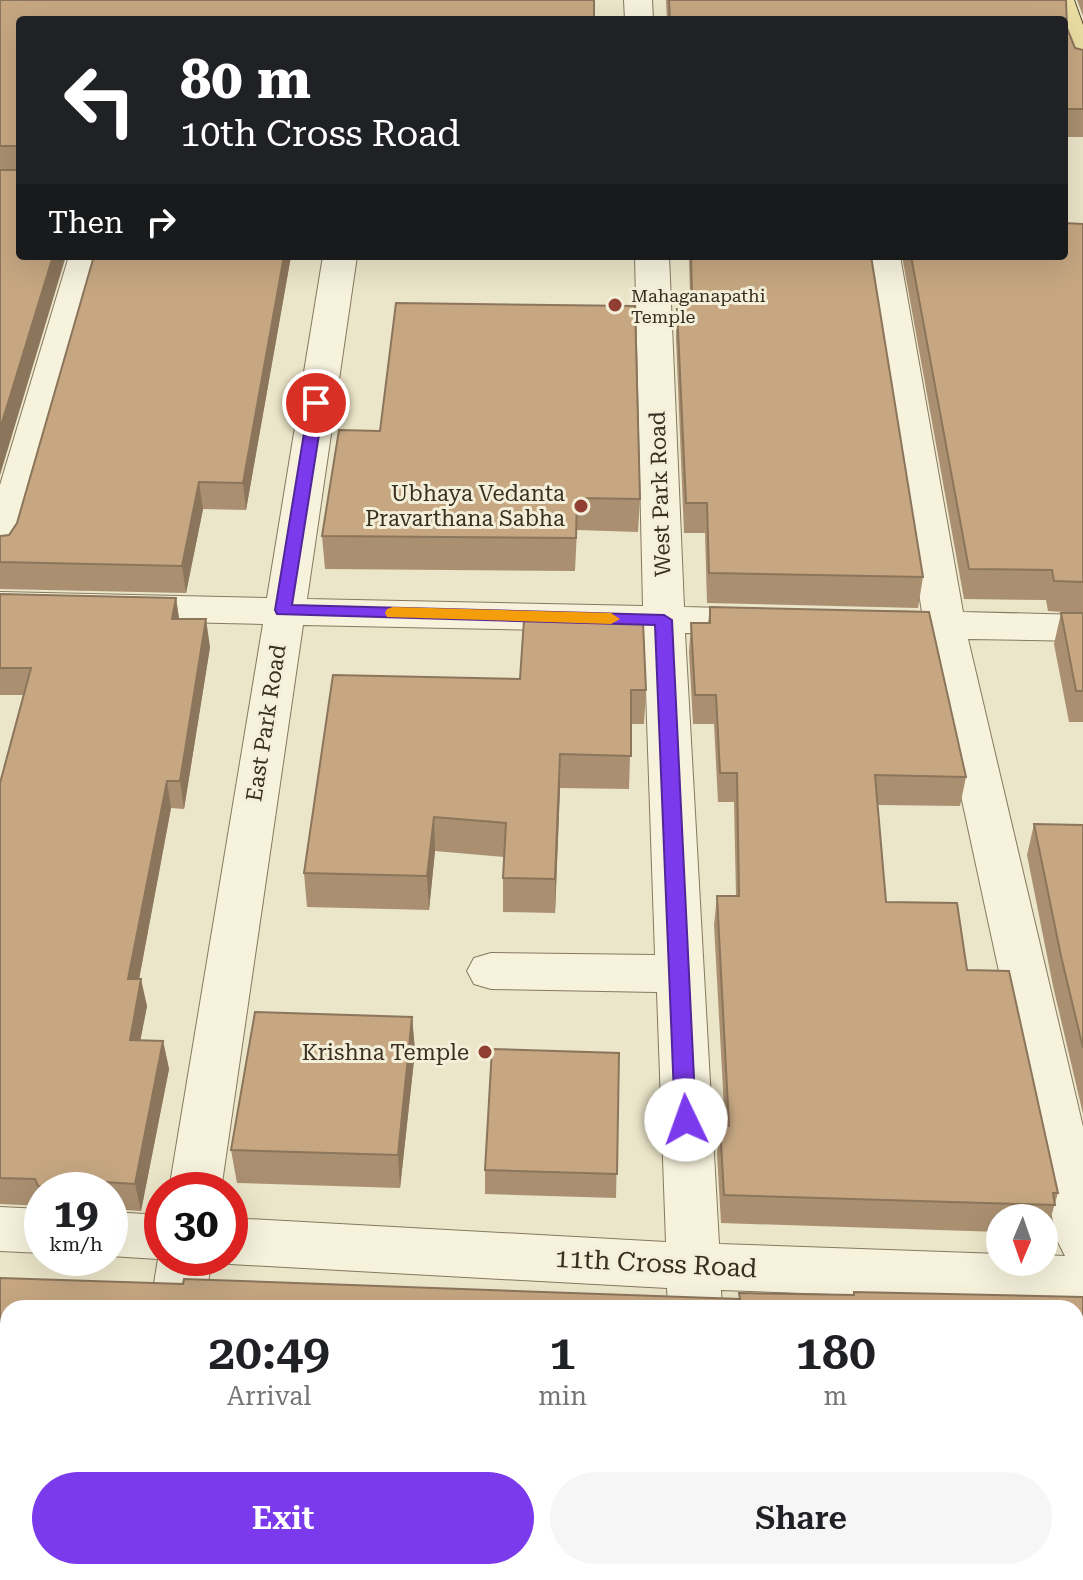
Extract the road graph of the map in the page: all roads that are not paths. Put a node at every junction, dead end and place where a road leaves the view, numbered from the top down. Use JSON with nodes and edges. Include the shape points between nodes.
{"nodes":[{"id":1,"x":1068,"y":24,"type":"edge"},
{"id":2,"x":1083,"y":68,"type":"edge"},
{"id":3,"x":85,"y":260,"type":"edge"},
{"id":4,"x":339,"y":260,"type":"edge"},
{"id":5,"x":652,"y":260,"type":"edge"},
{"id":6,"x":884,"y":260,"type":"edge"},
{"id":7,"x":0,"y":550,"type":"edge"},
{"id":8,"x":0,"y":605,"type":"edge"},
{"id":9,"x":283,"y":610,"type":"junction"},
{"id":10,"x":664,"y":620,"type":"junction"},
{"id":11,"x":945,"y":626,"type":"junction"},
{"id":12,"x":1083,"y":628,"type":"edge"},
{"id":13,"x":491,"y":971,"type":"dead end"},
{"id":14,"x":679,"y":974,"type":"junction"},
{"id":15,"x":198,"y":1172,"type":"edge"},
{"id":16,"x":0,"y":1229,"type":"edge"},
{"id":17,"x":24,"y":1230,"type":"edge"},
{"id":18,"x":1083,"y":1240,"type":"edge"},
{"id":19,"x":248,"y":1243,"type":"edge"},
{"id":20,"x":182,"y":1276,"type":"edge"},
{"id":21,"x":1083,"y":1280,"type":"edge"},
{"id":22,"x":694,"y":1287,"type":"edge"},
{"id":23,"x":999,"y":1292,"type":"edge"},
{"id":24,"x":178,"y":1300,"type":"edge"}],
"edges":[{"from":1,"to":2,"type":"main road"},
{"from":3,"to":7,"type":"street"},
{"from":4,"to":9,"type":"street","name":"East Park Road"},
{"from":5,"to":10,"type":"street","name":"West Park Road"},
{"from":6,"to":11,"type":"street"},
{"from":8,"to":9,"type":"street"},
{"from":9,"to":10,"type":"street"},
{"from":9,"to":15,"type":"street","name":"East Park Road"},
{"from":10,"to":11,"type":"street"},
{"from":10,"to":14,"type":"street","name":"West Park Road"},
{"from":11,"to":12,"type":"street"},
{"from":11,"to":18,"type":"street"},
{"from":13,"to":14,"type":"street"},
{"from":14,"to":22,"type":"street","name":"West Park Road"},
{"from":16,"to":17,"type":"street"},
{"from":19,"to":22,"type":"street","name":"11th Cross Road"},
{"from":20,"to":24,"type":"street"},
{"from":21,"to":23,"type":"street","name":"11th Cross Road"},
{"from":22,"to":23,"type":"street","name":"11th Cross Road"}]}
